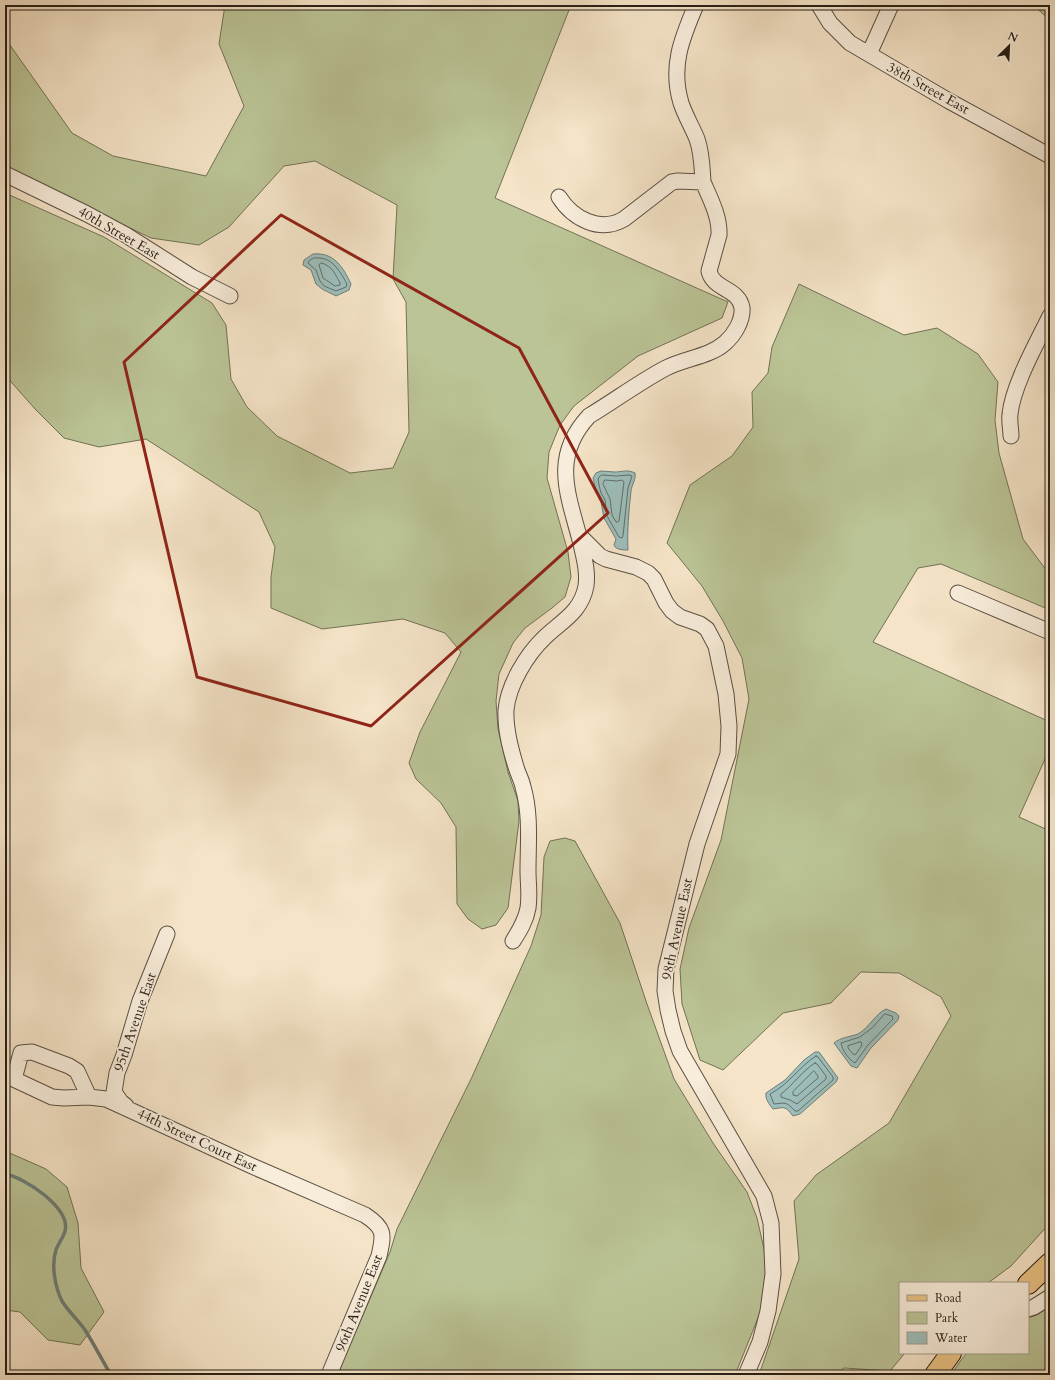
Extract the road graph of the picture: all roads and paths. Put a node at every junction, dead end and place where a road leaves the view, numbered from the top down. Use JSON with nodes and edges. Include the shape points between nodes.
{"nodes":[{"id":1,"x":696,"y":5,"type":"edge"},
{"id":2,"x":819,"y":5,"type":"edge"},
{"id":3,"x":891,"y":5,"type":"edge"},
{"id":4,"x":869,"y":54,"type":"junction"},
{"id":5,"x":1050,"y":156,"type":"edge"},
{"id":6,"x":5,"y":174,"type":"edge"},
{"id":7,"x":703,"y":182,"type":"junction"},
{"id":8,"x":559,"y":197,"type":"dead end"},
{"id":9,"x":230,"y":296,"type":"dead end"},
{"id":10,"x":1050,"y":316,"type":"edge"},
{"id":11,"x":1011,"y":436,"type":"dead end"},
{"id":12,"x":578,"y":535,"type":"junction"},
{"id":13,"x":958,"y":593,"type":"dead end"},
{"id":14,"x":1050,"y":632,"type":"edge"},
{"id":15,"x":168,"y":934,"type":"dead end"},
{"id":16,"x":514,"y":941,"type":"dead end"},
{"id":17,"x":10,"y":1077,"type":"edge"},
{"id":18,"x":90,"y":1097,"type":"junction"},
{"id":19,"x":127,"y":1107,"type":"junction"},
{"id":20,"x":381,"y":1229,"type":"joint"},
{"id":21,"x":1050,"y":1263,"type":"edge"},
{"id":22,"x":1029,"y":1283,"type":"edge"},
{"id":23,"x":1050,"y":1297,"type":"edge"},
{"id":24,"x":1029,"y":1309,"type":"edge"},
{"id":25,"x":951,"y":1354,"type":"edge"},
{"id":26,"x":329,"y":1375,"type":"edge"},
{"id":27,"x":746,"y":1375,"type":"edge"},
{"id":28,"x":935,"y":1375,"type":"edge"}],
"edges":[{"from":1,"to":7,"type":"street","via":[[678,49],[677,78],[681,103],[701,152]]},
{"from":2,"to":4,"type":"street","name":"38th Street East","via":[[839,34]]},
{"from":3,"to":4,"type":"street"},
{"from":4,"to":5,"type":"street","name":"38th Street East"},
{"from":6,"to":9,"type":"street","name":"40th Street East","via":[[126,235],[192,277]]},
{"from":7,"to":8,"type":"street","via":[[672,182],[624,220],[607,225],[582,219],[569,210]]},
{"from":7,"to":12,"type":"street","via":[[720,229],[709,271],[715,283],[738,298],[742,308],[738,325],[730,339],[718,348],[667,367],[589,416],[582,424],[571,441],[565,471]]},
{"from":10,"to":11,"type":"street","via":[[1021,378],[1012,404]]},
{"from":12,"to":16,"type":"street","via":[[586,567],[583,596],[573,613],[544,638],[526,660],[514,684],[506,710],[509,740],[523,786],[528,829],[528,906]]},
{"from":12,"to":27,"type":"street","name":"98th Avenue East","via":[[600,556],[636,566],[648,573],[672,611],[707,629],[716,646],[726,694],[728,754],[696,844],[666,969],[665,991],[680,1051],[764,1196],[771,1223],[773,1274],[768,1311],[760,1342]]},
{"from":13,"to":14,"type":"street"},
{"from":15,"to":19,"type":"street","name":"95th Avenue East","via":[[140,1001],[117,1073],[114,1092]]},
{"from":17,"to":18,"type":"street","name":"44th Street Court East","via":[[52,1097]]},
{"from":17,"to":18,"type":"street","via":[[21,1053],[32,1052],[77,1071]]},
{"from":18,"to":19,"type":"street","name":"44th Street Court East","via":[[106,1098]]},
{"from":19,"to":20,"type":"street","name":"44th Street Court East","via":[[252,1166],[365,1215]]},
{"from":20,"to":26,"type":"street","name":"96th Avenue East","via":[[383,1239],[379,1256]]},
{"from":21,"to":22,"type":"main road"},
{"from":23,"to":24,"type":"street"},
{"from":25,"to":28,"type":"main road"}]}
